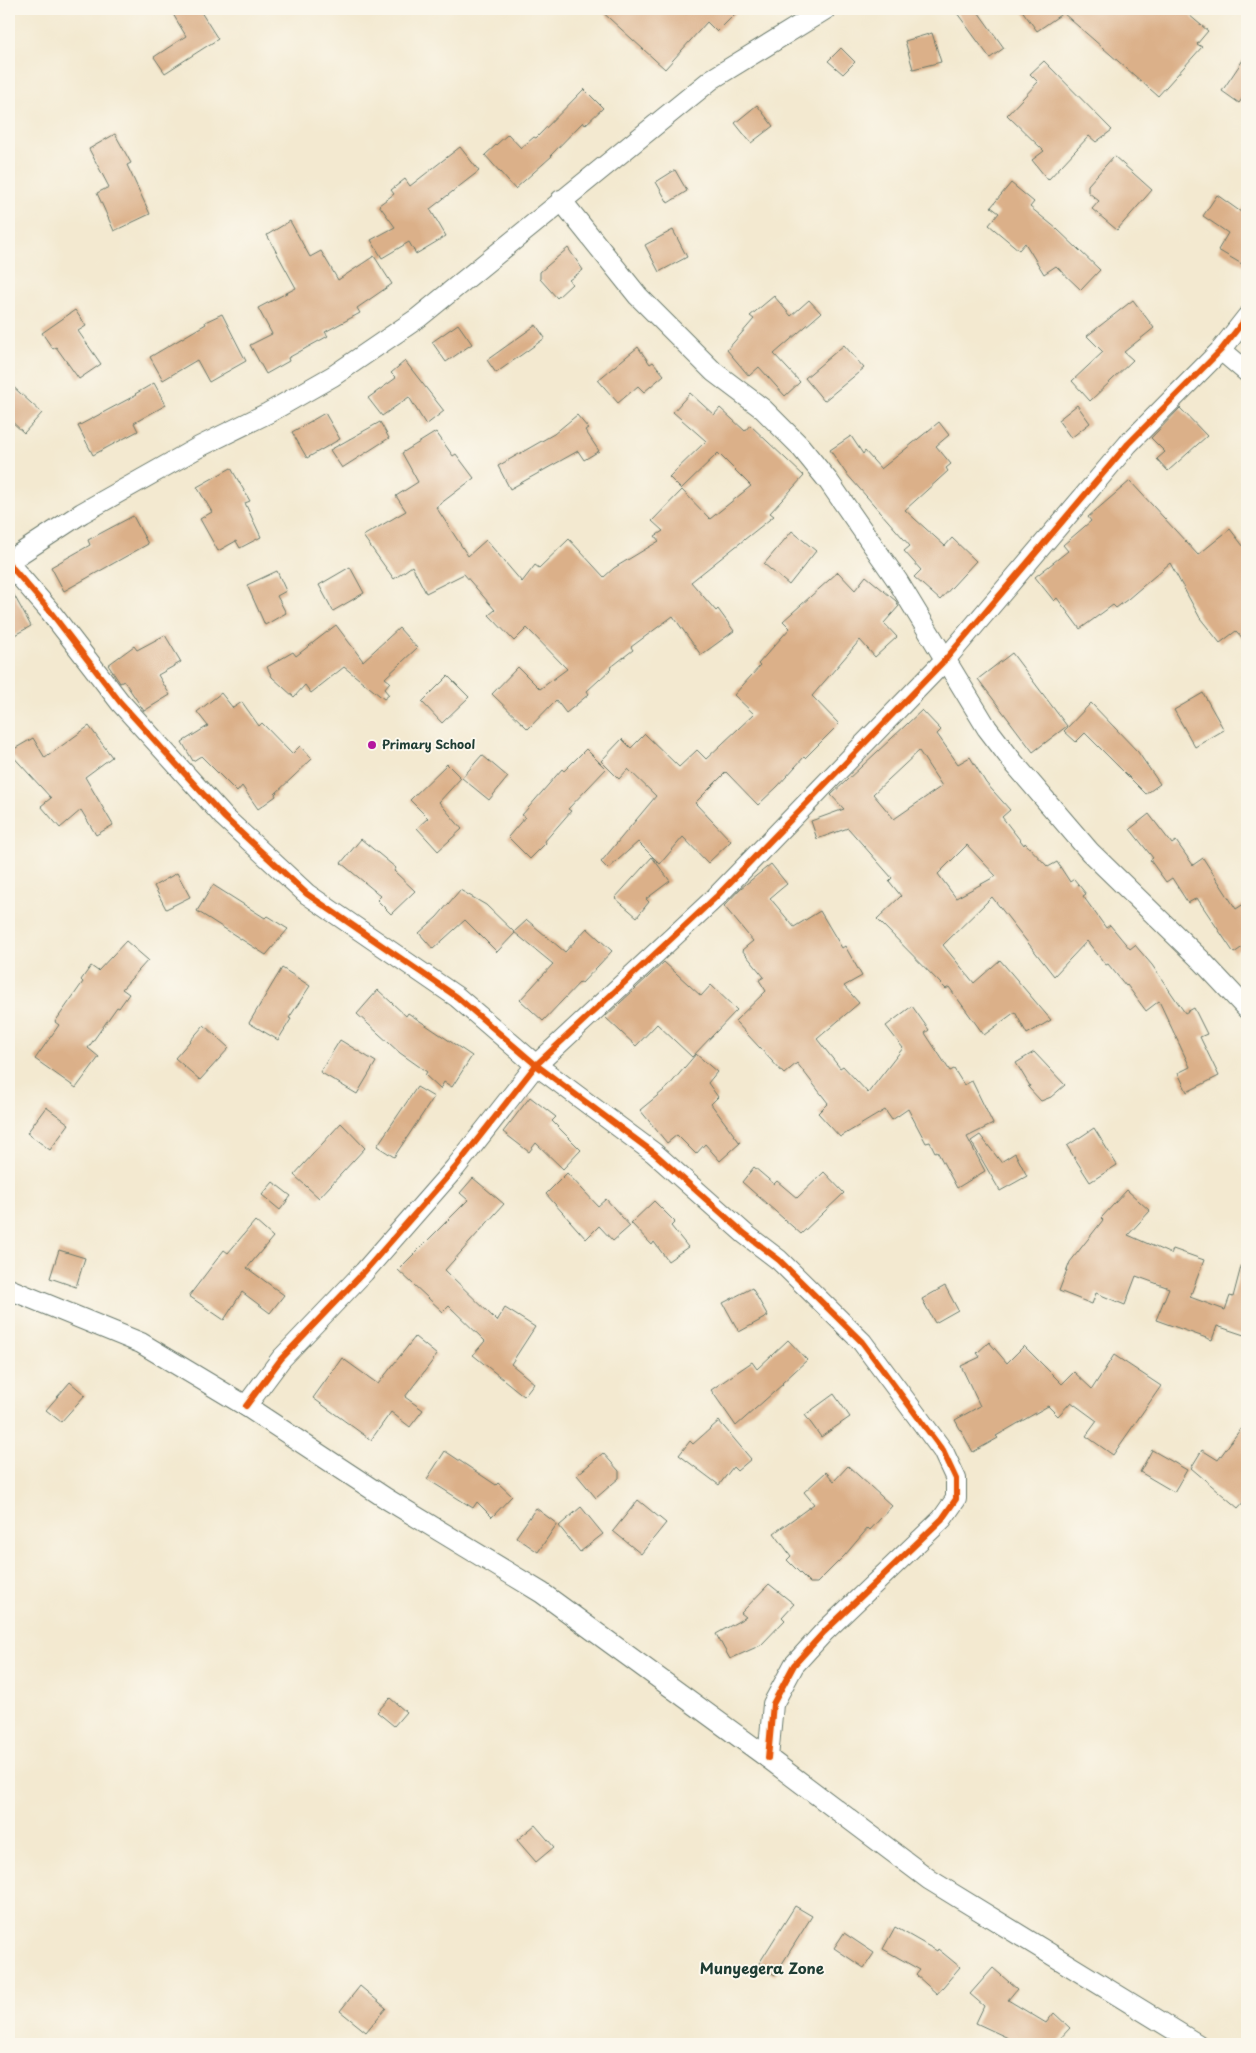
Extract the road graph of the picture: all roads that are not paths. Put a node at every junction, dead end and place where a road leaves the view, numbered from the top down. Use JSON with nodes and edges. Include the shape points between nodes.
{"nodes":[{"id":1,"x":826,"y":9,"type":"edge"},
{"id":2,"x":561,"y":200,"type":"junction"},
{"id":3,"x":1247,"y":318,"type":"edge"},
{"id":4,"x":1221,"y":350,"type":"junction"},
{"id":5,"x":1247,"y":372,"type":"edge"},
{"id":6,"x":9,"y":563,"type":"edge"},
{"id":7,"x":945,"y":660,"type":"junction"},
{"id":8,"x":1247,"y":1010,"type":"edge"},
{"id":9,"x":536,"y":1065,"type":"junction"},
{"id":10,"x":9,"y":1289,"type":"edge"},
{"id":11,"x":246,"y":1406,"type":"junction"},
{"id":12,"x":768,"y":1758,"type":"junction"},
{"id":13,"x":1197,"y":2044,"type":"edge"}],
"edges":[{"from":1,"to":2,"type":"street","via":[[712,79]]},
{"from":2,"to":6,"type":"street","via":[[418,318],[333,376],[82,513]]},
{"from":2,"to":7,"type":"street","via":[[638,296],[714,372],[763,409],[800,445],[897,580]]},
{"from":3,"to":4,"type":"street"},
{"from":4,"to":5,"type":"street"},
{"from":4,"to":7,"type":"street","via":[[1128,444]]},
{"from":6,"to":9,"type":"street","via":[[120,702],[224,817],[307,894],[457,997]]},
{"from":7,"to":8,"type":"street","via":[[987,728],[1090,852],[1202,961]]},
{"from":7,"to":9,"type":"street","via":[[716,897]]},
{"from":9,"to":11,"type":"street","via":[[455,1168],[364,1272],[281,1359]]},
{"from":9,"to":12,"type":"street","via":[[654,1152],[779,1260],[862,1342],[943,1451],[956,1478],[956,1499],[942,1519],[794,1665],[773,1704]]},
{"from":10,"to":11,"type":"street","via":[[141,1343]]},
{"from":11,"to":12,"type":"street","via":[[387,1499],[542,1593]]},
{"from":12,"to":13,"type":"street","via":[[930,1880]]}]}
